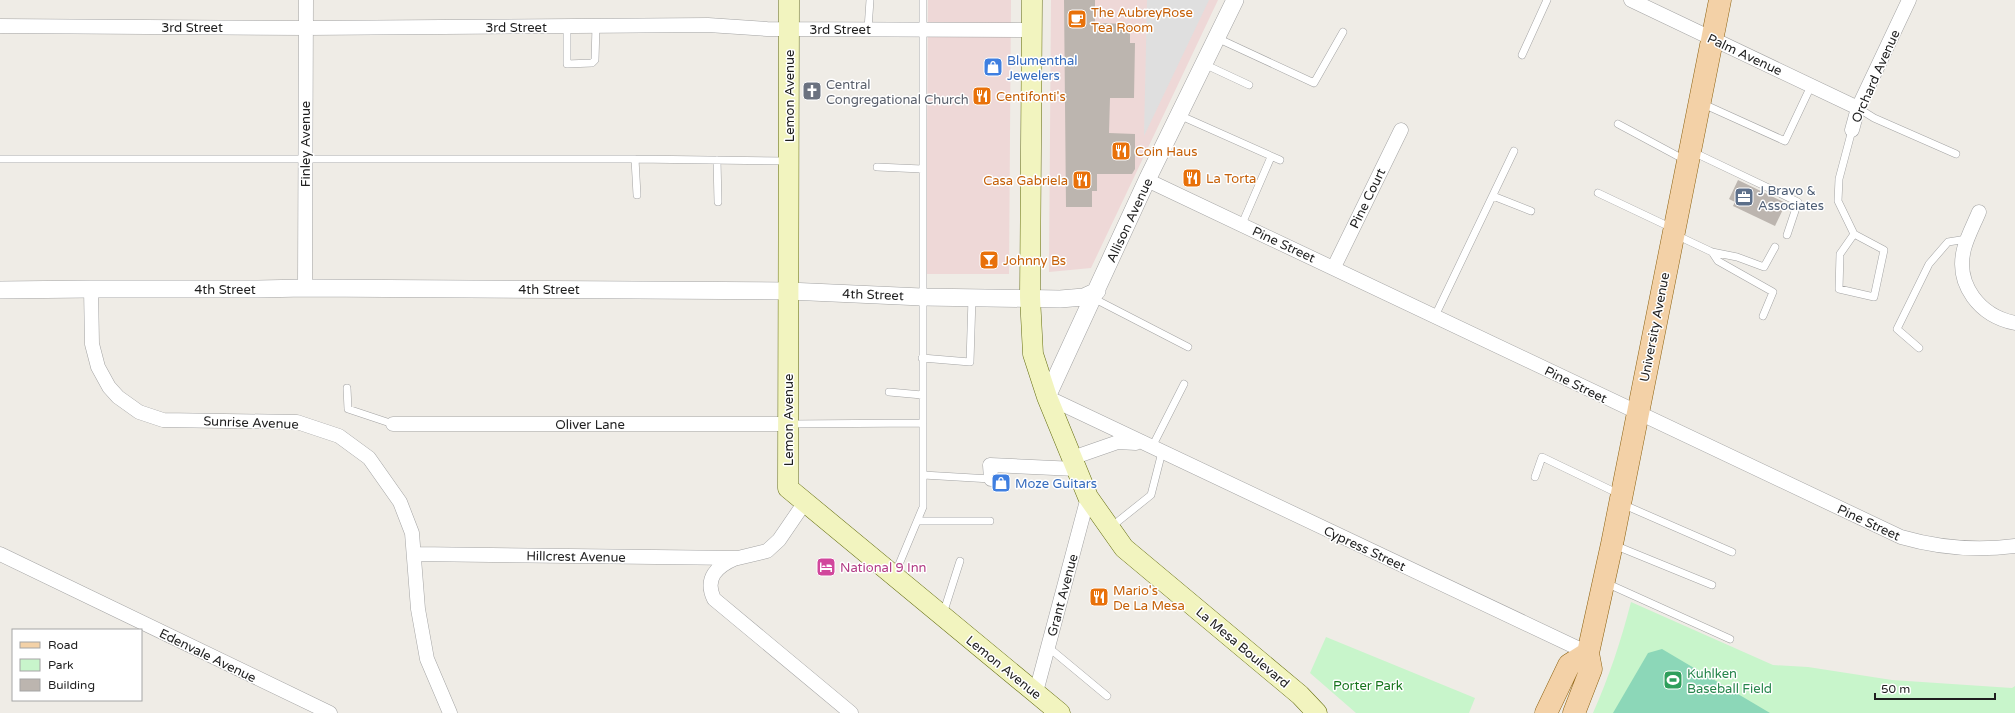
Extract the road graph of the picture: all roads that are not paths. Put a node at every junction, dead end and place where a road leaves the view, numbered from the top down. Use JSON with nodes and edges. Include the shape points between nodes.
{"nodes":[{"id":1,"x":306,"y":0,"type":"edge"},
{"id":2,"x":788,"y":0,"type":"edge"},
{"id":3,"x":870,"y":0,"type":"edge"},
{"id":4,"x":923,"y":0,"type":"edge"},
{"id":5,"x":1032,"y":0,"type":"edge"},
{"id":6,"x":1235,"y":0,"type":"edge"},
{"id":7,"x":1547,"y":0,"type":"edge"},
{"id":8,"x":1631,"y":0,"type":"edge"},
{"id":9,"x":1720,"y":0,"type":"edge"},
{"id":10,"x":1909,"y":0,"type":"edge"},
{"id":11,"x":0,"y":26,"type":"edge"},
{"id":12,"x":567,"y":26,"type":"junction"},
{"id":13,"x":596,"y":26,"type":"junction"},
{"id":14,"x":306,"y":28,"type":"junction"},
{"id":15,"x":788,"y":29,"type":"junction"},
{"id":16,"x":868,"y":29,"type":"junction"},
{"id":17,"x":923,"y":29,"type":"junction"},
{"id":18,"x":1032,"y":30,"type":"junction"},
{"id":19,"x":1343,"y":32,"type":"dead end"},
{"id":20,"x":1217,"y":38,"type":"junction"},
{"id":21,"x":1712,"y":38,"type":"junction"},
{"id":22,"x":1522,"y":55,"type":"dead end"},
{"id":23,"x":1204,"y":64,"type":"junction"},
{"id":24,"x":1249,"y":85,"type":"dead end"},
{"id":25,"x":1812,"y":86,"type":"junction"},
{"id":26,"x":1699,"y":102,"type":"junction"},
{"id":27,"x":1858,"y":108,"type":"junction"},
{"id":28,"x":1179,"y":115,"type":"junction"},
{"id":29,"x":1618,"y":124,"type":"dead end"},
{"id":30,"x":1401,"y":130,"type":"dead end"},
{"id":31,"x":1852,"y":130,"type":"joint"},
{"id":32,"x":1514,"y":151,"type":"dead end"},
{"id":33,"x":1956,"y":154,"type":"dead end"},
{"id":34,"x":1688,"y":155,"type":"junction"},
{"id":35,"x":1272,"y":157,"type":"junction"},
{"id":36,"x":635,"y":158,"type":"junction"},
{"id":37,"x":0,"y":159,"type":"edge"},
{"id":38,"x":305,"y":159,"type":"junction"},
{"id":39,"x":717,"y":160,"type":"junction"},
{"id":40,"x":1280,"y":160,"type":"dead end"},
{"id":41,"x":789,"y":161,"type":"junction"},
{"id":42,"x":877,"y":167,"type":"dead end"},
{"id":43,"x":922,"y":169,"type":"junction"},
{"id":44,"x":1147,"y":180,"type":"junction"},
{"id":45,"x":1598,"y":193,"type":"dead end"},
{"id":46,"x":637,"y":195,"type":"dead end"},
{"id":47,"x":1493,"y":196,"type":"junction"},
{"id":48,"x":718,"y":202,"type":"dead end"},
{"id":49,"x":1531,"y":211,"type":"dead end"},
{"id":50,"x":1979,"y":212,"type":"dead end"},
{"id":51,"x":1242,"y":224,"type":"junction"},
{"id":52,"x":1673,"y":231,"type":"junction"},
{"id":53,"x":1854,"y":234,"type":"junction"},
{"id":54,"x":1787,"y":235,"type":"dead end"},
{"id":55,"x":1967,"y":239,"type":"junction"},
{"id":56,"x":1775,"y":247,"type":"dead end"},
{"id":57,"x":1712,"y":252,"type":"junction"},
{"id":58,"x":1334,"y":267,"type":"junction"},
{"id":59,"x":91,"y":288,"type":"junction"},
{"id":60,"x":304,"y":288,"type":"junction"},
{"id":61,"x":0,"y":290,"type":"edge"},
{"id":62,"x":788,"y":291,"type":"junction"},
{"id":63,"x":1095,"y":295,"type":"junction"},
{"id":64,"x":922,"y":296,"type":"junction"},
{"id":65,"x":972,"y":297,"type":"junction"},
{"id":66,"x":1030,"y":297,"type":"junction"},
{"id":67,"x":1435,"y":316,"type":"junction"},
{"id":68,"x":1763,"y":316,"type":"dead end"},
{"id":69,"x":2015,"y":323,"type":"edge"},
{"id":70,"x":1188,"y":347,"type":"dead end"},
{"id":71,"x":1919,"y":348,"type":"dead end"},
{"id":72,"x":922,"y":358,"type":"junction"},
{"id":73,"x":1184,"y":384,"type":"dead end"},
{"id":74,"x":347,"y":388,"type":"dead end"},
{"id":75,"x":889,"y":392,"type":"dead end"},
{"id":76,"x":922,"y":395,"type":"junction"},
{"id":77,"x":1047,"y":397,"type":"junction"},
{"id":78,"x":1637,"y":413,"type":"junction"},
{"id":79,"x":393,"y":424,"type":"joint"},
{"id":80,"x":788,"y":424,"type":"junction"},
{"id":81,"x":923,"y":424,"type":"junction"},
{"id":82,"x":1152,"y":447,"type":"junction"},
{"id":83,"x":1074,"y":463,"type":"junction"},
{"id":84,"x":923,"y":474,"type":"junction"},
{"id":85,"x":1535,"y":477,"type":"dead end"},
{"id":86,"x":991,"y":480,"type":"joint"},
{"id":87,"x":1088,"y":497,"type":"junction"},
{"id":88,"x":1621,"y":499,"type":"junction"},
{"id":89,"x":805,"y":502,"type":"junction"},
{"id":90,"x":918,"y":521,"type":"junction"},
{"id":91,"x":990,"y":521,"type":"dead end"},
{"id":92,"x":1110,"y":528,"type":"junction"},
{"id":93,"x":1612,"y":544,"type":"junction"},
{"id":94,"x":2015,"y":546,"type":"edge"},
{"id":95,"x":1732,"y":552,"type":"dead end"},
{"id":96,"x":0,"y":554,"type":"edge"},
{"id":97,"x":415,"y":554,"type":"junction"},
{"id":98,"x":738,"y":558,"type":"junction"},
{"id":99,"x":960,"y":561,"type":"dead end"},
{"id":100,"x":894,"y":577,"type":"junction"},
{"id":101,"x":1604,"y":582,"type":"junction"},
{"id":102,"x":1712,"y":585,"type":"dead end"},
{"id":103,"x":942,"y":616,"type":"junction"},
{"id":104,"x":1730,"y":639,"type":"dead end"},
{"id":105,"x":1048,"y":647,"type":"junction"},
{"id":106,"x":1588,"y":653,"type":"junction"},
{"id":107,"x":1036,"y":692,"type":"junction"},
{"id":108,"x":1107,"y":696,"type":"dead end"},
{"id":109,"x":330,"y":713,"type":"edge"},
{"id":110,"x":450,"y":713,"type":"edge"},
{"id":111,"x":851,"y":713,"type":"edge"},
{"id":112,"x":1060,"y":713,"type":"edge"},
{"id":113,"x":1317,"y":713,"type":"edge"},
{"id":114,"x":1546,"y":713,"type":"edge"},
{"id":115,"x":1574,"y":713,"type":"edge"}],
"edges":[{"from":1,"to":14,"type":"street","name":"Finley Avenue"},
{"from":2,"to":15,"type":"main road","name":"Lemon Avenue"},
{"from":3,"to":16,"type":"lane"},
{"from":4,"to":17,"type":"lane"},
{"from":5,"to":18,"type":"main road","name":"La Mesa Boulevard"},
{"from":6,"to":20,"type":"street","name":"Allison Avenue"},
{"from":7,"to":22,"type":"lane"},
{"from":8,"to":21,"type":"street","name":"Palm Avenue"},
{"from":9,"to":21,"type":"main road","name":"University Avenue"},
{"from":10,"to":27,"type":"street","name":"Orchard Avenue"},
{"from":11,"to":14,"type":"street","name":"3rd Street"},
{"from":12,"to":13,"type":"street","name":"3rd Street"},
{"from":12,"to":13,"type":"lane","via":[[567,64],[592,63],[595,60]]},
{"from":12,"to":14,"type":"street","name":"3rd Street"},
{"from":13,"to":15,"type":"street","name":"3rd Street","via":[[708,25]]},
{"from":14,"to":38,"type":"street","name":"Finley Avenue"},
{"from":15,"to":16,"type":"street","name":"3rd Street"},
{"from":15,"to":41,"type":"main road","name":"Lemon Avenue"},
{"from":16,"to":17,"type":"street","name":"3rd Street"},
{"from":17,"to":18,"type":"street","name":"3rd Street"},
{"from":17,"to":43,"type":"lane"},
{"from":18,"to":66,"type":"main road","name":"La Mesa Boulevard"},
{"from":19,"to":20,"type":"lane","via":[[1314,83]]},
{"from":20,"to":23,"type":"street","name":"Allison Avenue"},
{"from":21,"to":25,"type":"street","name":"Palm Avenue"},
{"from":21,"to":26,"type":"main road","name":"University Avenue"},
{"from":23,"to":24,"type":"lane"},
{"from":23,"to":28,"type":"street","name":"Allison Avenue"},
{"from":25,"to":26,"type":"lane","via":[[1785,141]]},
{"from":25,"to":27,"type":"street","name":"Palm Avenue"},
{"from":26,"to":34,"type":"main road","name":"University Avenue"},
{"from":27,"to":31,"type":"street","name":"Orchard Avenue"},
{"from":27,"to":33,"type":"lane","via":[[1874,118]]},
{"from":28,"to":35,"type":"lane"},
{"from":28,"to":44,"type":"street","name":"Allison Avenue"},
{"from":29,"to":34,"type":"lane"},
{"from":30,"to":58,"type":"street","name":"Pine Court"},
{"from":31,"to":53,"type":"lane","name":"Orchard Avenue","via":[[1838,179],[1838,201]]},
{"from":32,"to":47,"type":"lane"},
{"from":34,"to":52,"type":"main road","name":"University Avenue"},
{"from":34,"to":54,"type":"lane","via":[[1798,202]]},
{"from":35,"to":40,"type":"lane"},
{"from":35,"to":51,"type":"lane"},
{"from":36,"to":38,"type":"lane"},
{"from":36,"to":39,"type":"lane"},
{"from":36,"to":46,"type":"lane"},
{"from":37,"to":38,"type":"lane"},
{"from":38,"to":60,"type":"street","name":"Finley Avenue"},
{"from":39,"to":41,"type":"lane"},
{"from":39,"to":48,"type":"lane"},
{"from":41,"to":62,"type":"main road","name":"Lemon Avenue"},
{"from":42,"to":43,"type":"lane"},
{"from":43,"to":64,"type":"lane"},
{"from":44,"to":51,"type":"street","name":"Pine Street"},
{"from":44,"to":63,"type":"street","name":"Allison Avenue"},
{"from":45,"to":52,"type":"lane"},
{"from":47,"to":49,"type":"lane"},
{"from":47,"to":67,"type":"lane"},
{"from":50,"to":55,"type":"street"},
{"from":51,"to":58,"type":"street","name":"Pine Street"},
{"from":52,"to":57,"type":"lane"},
{"from":52,"to":78,"type":"main road","name":"University Avenue"},
{"from":53,"to":53,"type":"lane","via":[[1840,254],[1839,289],[1874,297],[1884,250]]},
{"from":55,"to":69,"type":"street","via":[[1962,271],[1969,292],[1983,310]]},
{"from":55,"to":71,"type":"lane","via":[[1948,242],[1930,264],[1898,329]]},
{"from":56,"to":57,"type":"lane","via":[[1764,267],[1737,257]]},
{"from":57,"to":68,"type":"lane","via":[[1718,261],[1773,292]]},
{"from":58,"to":67,"type":"street","name":"Pine Street"},
{"from":59,"to":60,"type":"street","name":"4th Street"},
{"from":59,"to":61,"type":"street","name":"4th Street"},
{"from":59,"to":97,"type":"street","name":"Sunrise Avenue","via":[[94,356],[109,387],[128,405],[163,420],[297,422],[339,436],[369,458],[400,502],[412,534]]},
{"from":60,"to":62,"type":"street","name":"4th Street"},
{"from":62,"to":64,"type":"street","name":"4th Street"},
{"from":62,"to":80,"type":"main road","name":"Lemon Avenue"},
{"from":63,"to":66,"type":"street","name":"4th Street","via":[[1060,299]]},
{"from":63,"to":70,"type":"lane"},
{"from":63,"to":77,"type":"street","name":"Allison Avenue"},
{"from":64,"to":65,"type":"street","name":"4th Street"},
{"from":64,"to":72,"type":"lane"},
{"from":65,"to":66,"type":"street","name":"4th Street"},
{"from":65,"to":72,"type":"lane","via":[[970,362]]},
{"from":66,"to":77,"type":"main road","name":"La Mesa Boulevard","via":[[1033,354]]},
{"from":67,"to":78,"type":"street","name":"Pine Street"},
{"from":72,"to":76,"type":"lane"},
{"from":73,"to":82,"type":"lane"},
{"from":74,"to":79,"type":"lane","via":[[348,409]]},
{"from":75,"to":76,"type":"lane"},
{"from":76,"to":81,"type":"lane"},
{"from":77,"to":82,"type":"street","name":"Cypress Street"},
{"from":77,"to":83,"type":"main road","name":"La Mesa Boulevard"},
{"from":78,"to":88,"type":"main road","name":"University Avenue"},
{"from":78,"to":94,"type":"street","name":"Pine Street","via":[[1901,538],[1963,549]]},
{"from":79,"to":80,"type":"street","name":"Oliver Lane"},
{"from":80,"to":81,"type":"lane"},
{"from":80,"to":89,"type":"main road","name":"Lemon Avenue","via":[[788,488]]},
{"from":81,"to":84,"type":"lane"},
{"from":82,"to":83,"type":"street","name":"Cypress Street","via":[[1118,442]]},
{"from":82,"to":92,"type":"lane","via":[[1151,495]]},
{"from":82,"to":106,"type":"street","name":"Cypress Street"},
{"from":83,"to":86,"type":"street","via":[[990,465]]},
{"from":83,"to":87,"type":"main road","name":"La Mesa Boulevard"},
{"from":84,"to":86,"type":"lane"},
{"from":84,"to":90,"type":"lane","via":[[923,507]]},
{"from":85,"to":88,"type":"lane","via":[[1542,457]]},
{"from":87,"to":92,"type":"main road","name":"La Mesa Boulevard"},
{"from":87,"to":105,"type":"street","name":"Grant Avenue"},
{"from":88,"to":93,"type":"main road","name":"University Avenue"},
{"from":88,"to":95,"type":"lane"},
{"from":89,"to":98,"type":"street","name":"Hillcrest Avenue","via":[[780,540],[767,551]]},
{"from":89,"to":100,"type":"main road","name":"Lemon Avenue"},
{"from":90,"to":91,"type":"lane"},
{"from":90,"to":100,"type":"lane"},
{"from":92,"to":113,"type":"main road","name":"La Mesa Boulevard","via":[[1124,548],[1300,695]]},
{"from":93,"to":101,"type":"main road","name":"University Avenue"},
{"from":93,"to":102,"type":"lane"},
{"from":96,"to":109,"type":"street","name":"Edenvale Avenue"},
{"from":97,"to":98,"type":"street","name":"Hillcrest Avenue"},
{"from":97,"to":110,"type":"street","name":"Sunrise Avenue","via":[[418,608],[427,659]]},
{"from":98,"to":111,"type":"street","name":"Hillcrest Avenue","via":[[726,562],[712,575],[710,587],[714,599]]},
{"from":99,"to":103,"type":"lane"},
{"from":100,"to":103,"type":"main road","name":"Lemon Avenue"},
{"from":101,"to":104,"type":"lane"},
{"from":101,"to":106,"type":"main road","name":"University Avenue"},
{"from":103,"to":107,"type":"main road","name":"Lemon Avenue"},
{"from":105,"to":107,"type":"street","name":"Grant Avenue"},
{"from":105,"to":108,"type":"lane"},
{"from":106,"to":114,"type":"main road","via":[[1569,665]]},
{"from":106,"to":115,"type":"main road","name":"University Avenue","via":[[1591,669]]},
{"from":107,"to":112,"type":"main road","name":"Lemon Avenue"}]}
